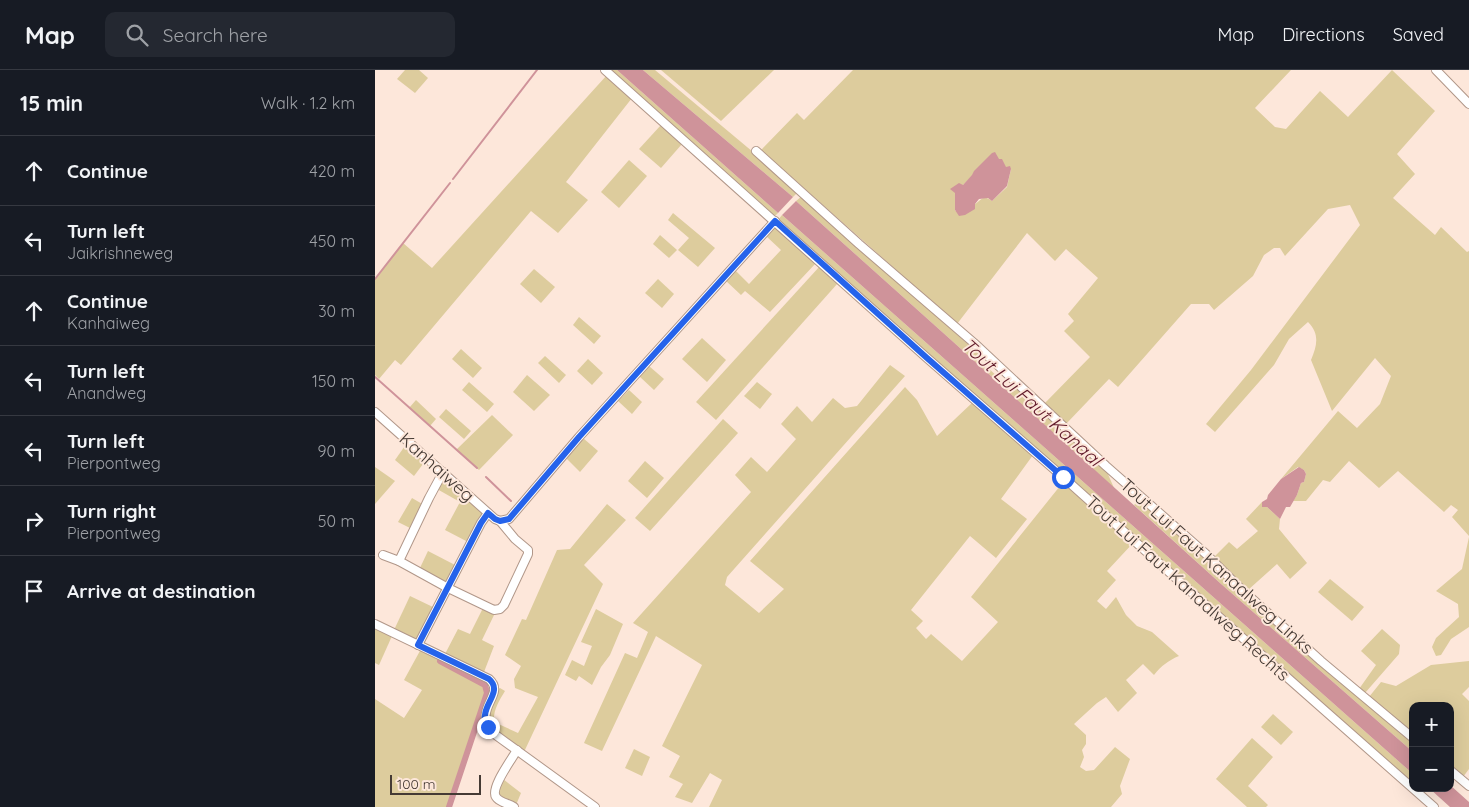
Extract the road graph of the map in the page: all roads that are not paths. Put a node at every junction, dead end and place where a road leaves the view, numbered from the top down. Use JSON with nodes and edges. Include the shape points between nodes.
{"nodes":[{"id":1,"x":605,"y":70,"type":"edge"},
{"id":2,"x":1436,"y":70,"type":"edge"},
{"id":3,"x":1469,"y":104,"type":"edge"},
{"id":4,"x":756,"y":151,"type":"dead end"},
{"id":5,"x":775,"y":221,"type":"junction"},
{"id":6,"x":375,"y":412,"type":"edge"},
{"id":7,"x":443,"y":472,"type":"junction"},
{"id":8,"x":488,"y":513,"type":"junction"},
{"id":9,"x":500,"y":521,"type":"junction"},
{"id":10,"x":383,"y":555,"type":"dead end"},
{"id":11,"x":399,"y":562,"type":"junction"},
{"id":12,"x":448,"y":588,"type":"junction"},
{"id":13,"x":375,"y":624,"type":"edge"},
{"id":14,"x":418,"y":645,"type":"junction"},
{"id":15,"x":1409,"y":735,"type":"edge"},
{"id":16,"x":517,"y":750,"type":"junction"},
{"id":17,"x":1454,"y":773,"type":"edge"},
{"id":18,"x":1467,"y":782,"type":"edge"},
{"id":19,"x":514,"y":807,"type":"edge"},
{"id":20,"x":595,"y":807,"type":"edge"},
{"id":21,"x":1433,"y":807,"type":"edge"}],
"edges":[{"from":1,"to":5,"type":"street","name":"Tout Lui Faut Kanaalweg Rechts"},
{"from":2,"to":3,"type":"street"},
{"from":4,"to":15,"type":"street","name":"Tout Lui Faut Kanaalweg Links","via":[[973,343],[1321,661]]},
{"from":5,"to":9,"type":"street","via":[[509,519]]},
{"from":5,"to":21,"type":"street","name":"Tout Lui Faut Kanaalweg Rechts"},
{"from":6,"to":7,"type":"street","name":"Kanhaiweg"},
{"from":7,"to":8,"type":"street","name":"Kanhaiweg"},
{"from":7,"to":11,"type":"street"},
{"from":8,"to":9,"type":"street","name":"Kanhaiweg"},
{"from":8,"to":12,"type":"street"},
{"from":9,"to":12,"type":"street","name":"Kanhaiweg","via":[[528,550],[504,605],[494,610]]},
{"from":10,"to":11,"type":"street"},
{"from":11,"to":12,"type":"street"},
{"from":12,"to":14,"type":"street"},
{"from":13,"to":14,"type":"street"},
{"from":14,"to":16,"type":"street","via":[[494,683],[485,721],[493,733]]},
{"from":16,"to":19,"type":"street","via":[[494,792],[498,800]]},
{"from":16,"to":20,"type":"street"},
{"from":17,"to":18,"type":"street"}]}
